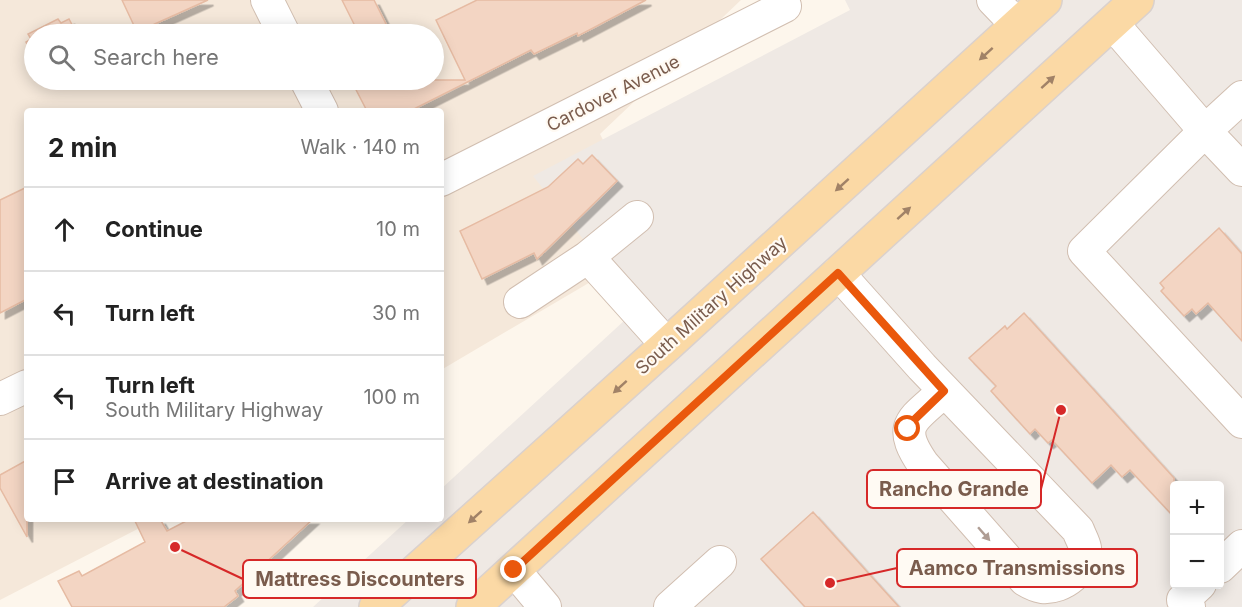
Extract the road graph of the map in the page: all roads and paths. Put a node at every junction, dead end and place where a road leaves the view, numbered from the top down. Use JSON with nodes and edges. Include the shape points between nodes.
{"nodes":[{"id":1,"x":267,"y":0,"type":"edge"},
{"id":2,"x":993,"y":0,"type":"edge"},
{"id":3,"x":1043,"y":0,"type":"edge"},
{"id":4,"x":1137,"y":0,"type":"edge"},
{"id":5,"x":785,"y":6,"type":"dead end"},
{"id":6,"x":1112,"y":23,"type":"junction"},
{"id":7,"x":279,"y":24,"type":"edge"},
{"id":8,"x":1017,"y":26,"type":"junction"},
{"id":9,"x":311,"y":90,"type":"edge"},
{"id":10,"x":1242,"y":97,"type":"edge"},
{"id":11,"x":320,"y":108,"type":"edge"},
{"id":12,"x":1205,"y":130,"type":"junction"},
{"id":13,"x":1242,"y":170,"type":"edge"},
{"id":14,"x":444,"y":178,"type":"edge"},
{"id":15,"x":637,"y":217,"type":"dead end"},
{"id":16,"x":588,"y":256,"type":"junction"},
{"id":17,"x":838,"y":273,"type":"junction"},
{"id":18,"x":520,"y":302,"type":"dead end"},
{"id":19,"x":667,"y":345,"type":"junction"},
{"id":20,"x":24,"y":387,"type":"edge"},
{"id":21,"x":944,"y":391,"type":"junction"},
{"id":22,"x":0,"y":399,"type":"edge"},
{"id":23,"x":1242,"y":422,"type":"edge"},
{"id":24,"x":1242,"y":546,"type":"edge"},
{"id":25,"x":720,"y":562,"type":"dead end"},
{"id":26,"x":1224,"y":563,"type":"edge"},
{"id":27,"x":514,"y":570,"type":"junction"},
{"id":28,"x":1195,"y":589,"type":"edge"},
{"id":29,"x":376,"y":607,"type":"edge"},
{"id":30,"x":473,"y":607,"type":"edge"},
{"id":31,"x":545,"y":607,"type":"edge"},
{"id":32,"x":670,"y":607,"type":"edge"},
{"id":33,"x":1189,"y":607,"type":"edge"}],
"edges":[{"from":1,"to":7,"type":"street"},
{"from":2,"to":8,"type":"street"},
{"from":3,"to":8,"type":"main road","name":"South Military Highway"},
{"from":4,"to":6,"type":"main road"},
{"from":5,"to":14,"type":"street","name":"Cardover Avenue"},
{"from":6,"to":12,"type":"street"},
{"from":17,"to":6,"type":"main road","one_way":true},
{"from":8,"to":19,"type":"main road","name":"South Military Highway","one_way":true},
{"from":9,"to":11,"type":"street"},
{"from":10,"to":12,"type":"street"},
{"from":12,"to":13,"type":"street"},
{"from":12,"to":23,"type":"street","via":[[1084,251]]},
{"from":15,"to":16,"type":"street"},
{"from":16,"to":18,"type":"street"},
{"from":16,"to":19,"type":"street"},
{"from":17,"to":21,"type":"street"},
{"from":17,"to":27,"type":"main road"},
{"from":19,"to":29,"type":"main road","name":"South Military Highway","one_way":true},
{"from":20,"to":22,"type":"street"},
{"from":21,"to":21,"type":"street","one_way":true,"via":[[908,429],[909,440],[922,464],[1025,580],[1041,587],[1058,586],[1084,564],[1078,530]]},
{"from":24,"to":26,"type":"street"},
{"from":25,"to":32,"type":"street"},
{"from":27,"to":30,"type":"main road"},
{"from":27,"to":31,"type":"street"},
{"from":28,"to":33,"type":"street","via":[[1183,600]]}]}
